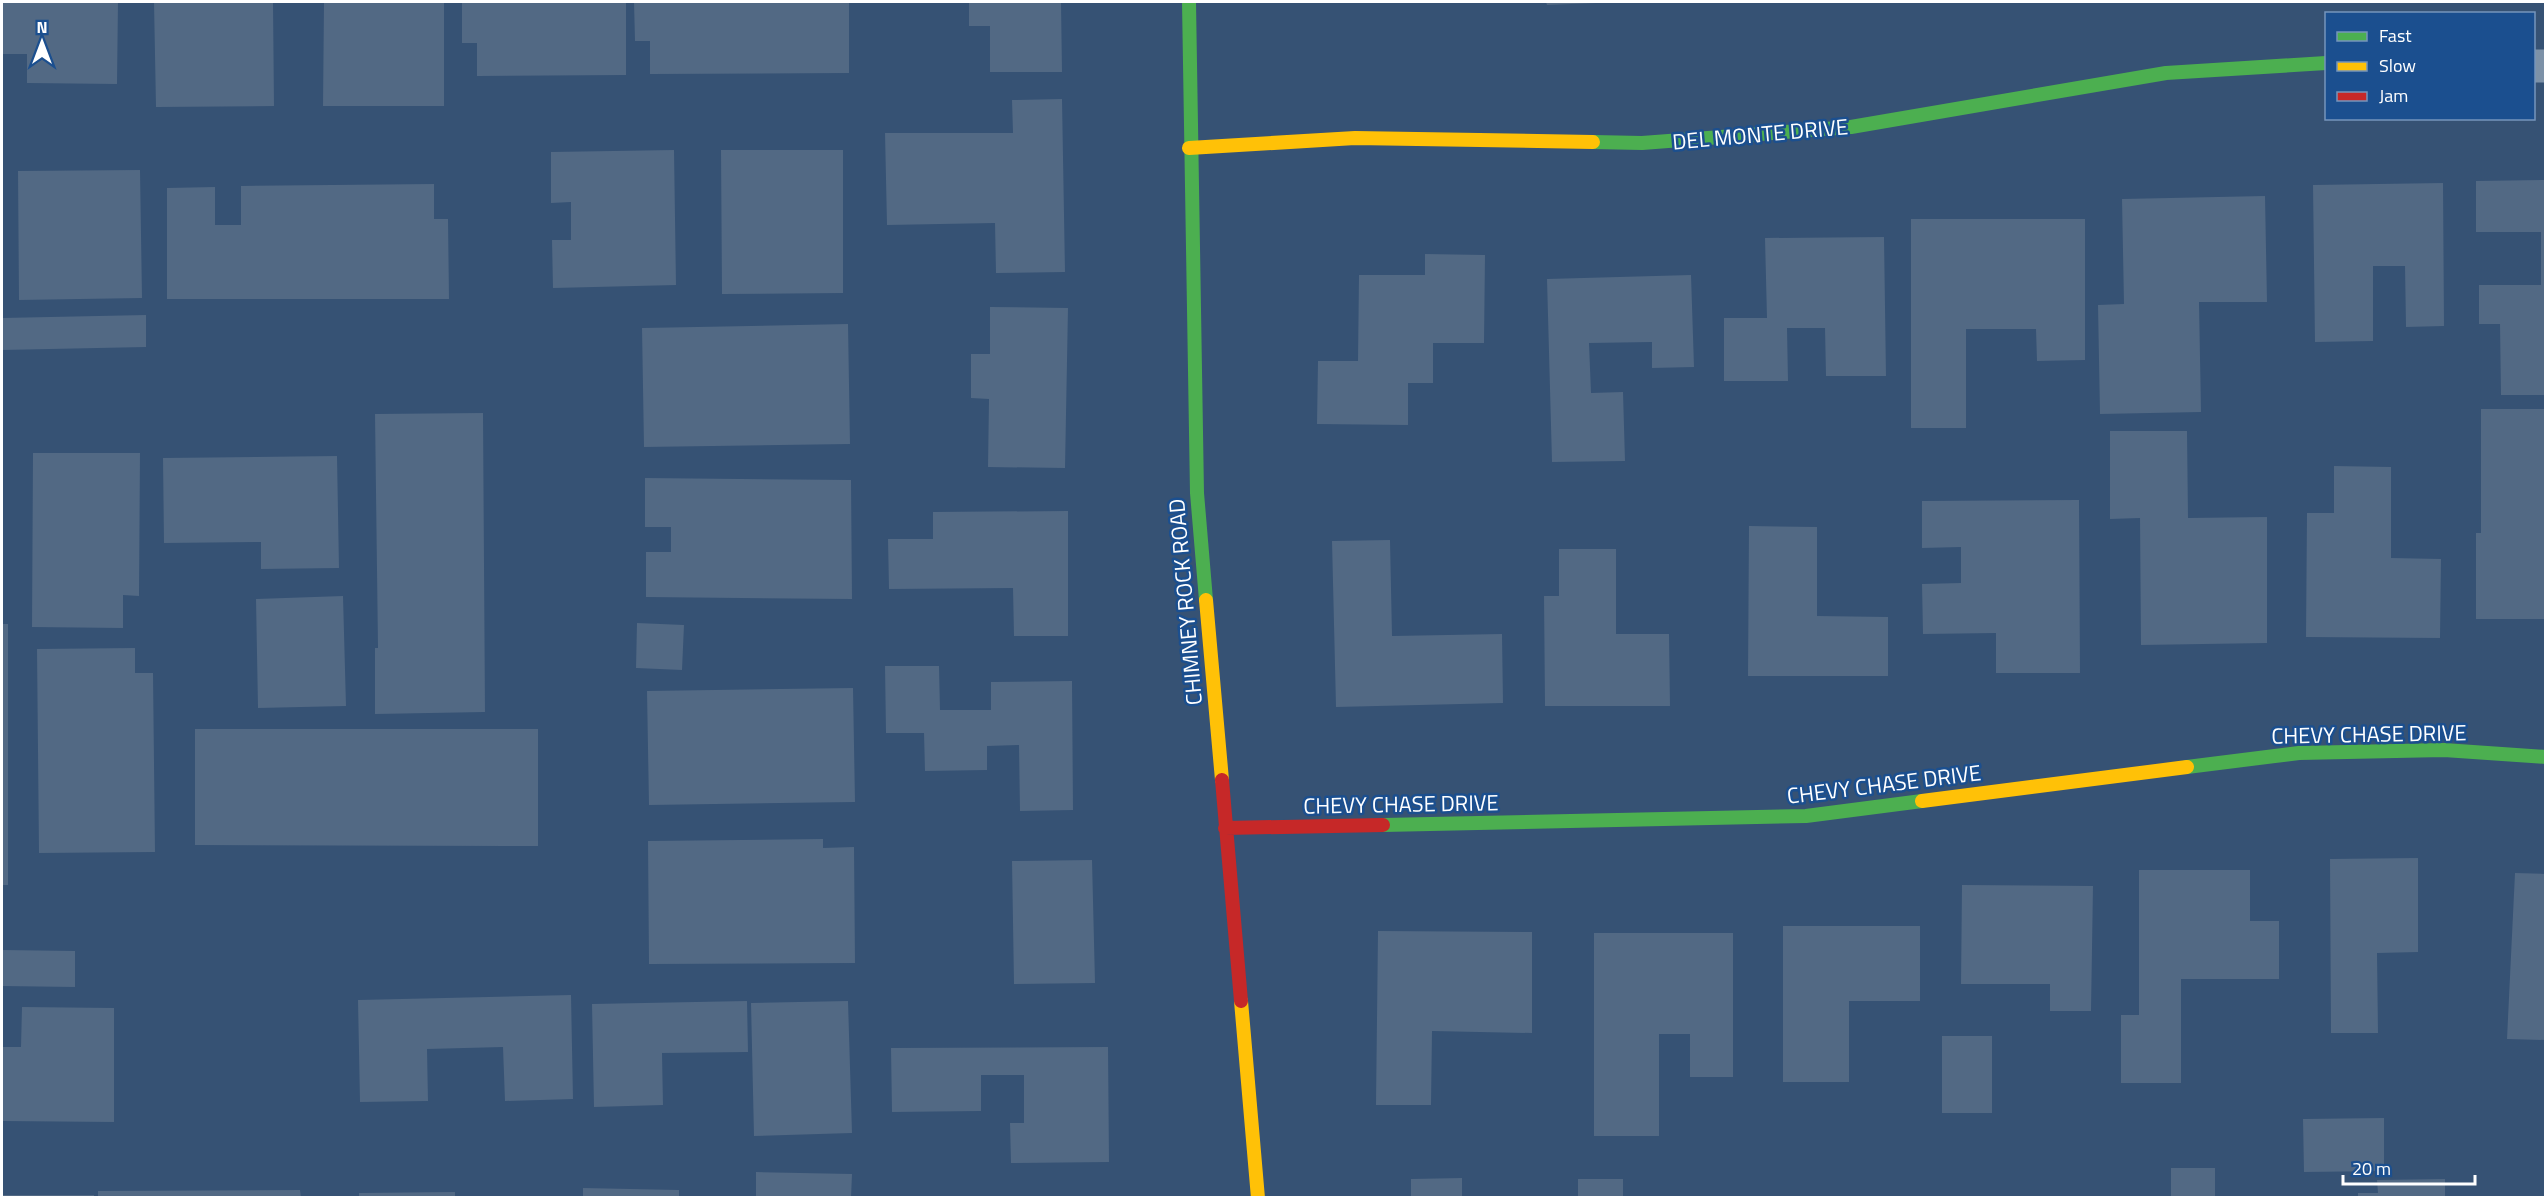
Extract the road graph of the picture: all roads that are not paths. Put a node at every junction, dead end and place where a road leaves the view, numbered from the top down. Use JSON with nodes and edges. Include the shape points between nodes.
{"nodes":[{"id":1,"x":1189,"y":2,"type":"edge"},
{"id":2,"x":2325,"y":63,"type":"edge"},
{"id":3,"x":1190,"y":148,"type":"junction"},
{"id":4,"x":2546,"y":757,"type":"edge"},
{"id":5,"x":1225,"y":828,"type":"junction"},
{"id":6,"x":1258,"y":1197,"type":"edge"}],
"edges":[{"from":1,"to":3,"type":"street","name":"CHIMNEY ROCK ROAD"},
{"from":2,"to":3,"type":"street","name":"DEL MONTE DRIVE","via":[[2166,73],[1851,127],[1642,143],[1355,138]]},
{"from":3,"to":5,"type":"street","name":"CHIMNEY ROCK ROAD","via":[[1197,493]]},
{"from":4,"to":5,"type":"street","name":"CHEVY CHASE DRIVE","via":[[2444,750],[2299,753],[1806,816]]},
{"from":5,"to":6,"type":"street","name":"CHIMNEY ROCK ROAD"}]}
